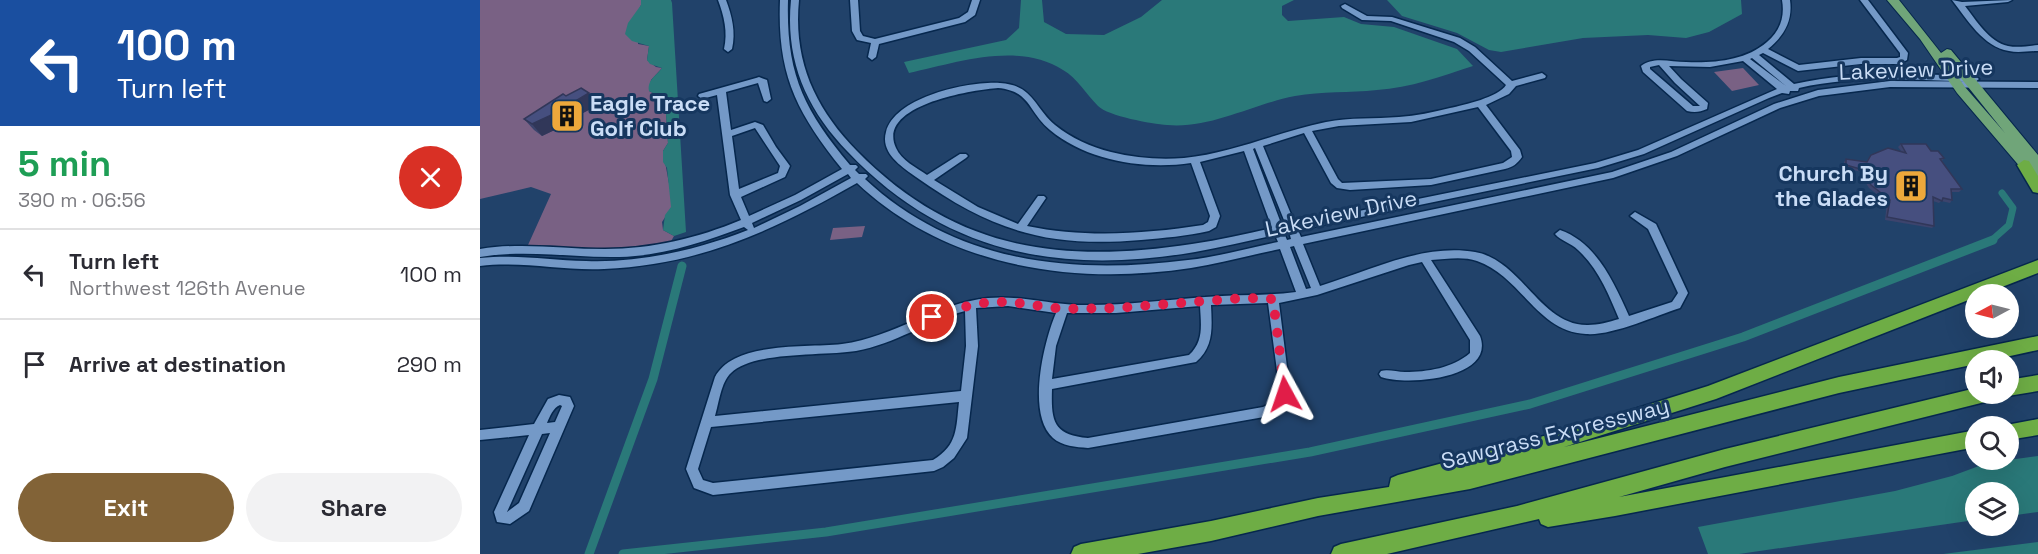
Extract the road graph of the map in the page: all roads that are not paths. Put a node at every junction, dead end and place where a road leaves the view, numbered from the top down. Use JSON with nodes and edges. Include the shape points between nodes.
{"nodes":[{"id":1,"x":722,"y":0,"type":"edge"},
{"id":2,"x":784,"y":0,"type":"edge"},
{"id":3,"x":795,"y":0,"type":"edge"},
{"id":4,"x":854,"y":0,"type":"edge"},
{"id":5,"x":976,"y":0,"type":"edge"},
{"id":6,"x":1786,"y":0,"type":"edge"},
{"id":7,"x":1864,"y":0,"type":"edge"},
{"id":8,"x":1893,"y":0,"type":"edge"},
{"id":9,"x":1904,"y":0,"type":"edge"},
{"id":10,"x":2008,"y":0,"type":"edge"},
{"id":11,"x":1958,"y":2,"type":"edge"},
{"id":12,"x":1345,"y":6,"type":"dead end"},
{"id":13,"x":875,"y":42,"type":"junction"},
{"id":14,"x":2038,"y":48,"type":"edge"},
{"id":15,"x":728,"y":50,"type":"dead end"},
{"id":16,"x":1764,"y":50,"type":"junction"},
{"id":17,"x":1754,"y":55,"type":"junction"},
{"id":18,"x":872,"y":57,"type":"dead end"},
{"id":19,"x":1744,"y":58,"type":"junction"},
{"id":20,"x":1662,"y":63,"type":"junction"},
{"id":21,"x":1542,"y":76,"type":"dead end"},
{"id":22,"x":2038,"y":80,"type":"edge"},
{"id":23,"x":1962,"y":81,"type":"junction"},
{"id":24,"x":1511,"y":85,"type":"junction"},
{"id":25,"x":2038,"y":86,"type":"edge"},
{"id":26,"x":1788,"y":88,"type":"junction"},
{"id":27,"x":721,"y":91,"type":"junction"},
{"id":28,"x":702,"y":96,"type":"dead end"},
{"id":29,"x":1800,"y":98,"type":"junction"},
{"id":30,"x":767,"y":99,"type":"dead end"},
{"id":31,"x":1479,"y":102,"type":"junction"},
{"id":32,"x":1307,"y":130,"type":"junction"},
{"id":33,"x":728,"y":134,"type":"junction"},
{"id":34,"x":1259,"y":146,"type":"junction"},
{"id":35,"x":1248,"y":149,"type":"junction"},
{"id":36,"x":963,"y":156,"type":"dead end"},
{"id":37,"x":1195,"y":161,"type":"junction"},
{"id":38,"x":861,"y":162,"type":"junction"},
{"id":39,"x":2031,"y":165,"type":"edge"},
{"id":40,"x":848,"y":170,"type":"junction"},
{"id":41,"x":871,"y":172,"type":"junction"},
{"id":42,"x":857,"y":179,"type":"junction"},
{"id":43,"x":2038,"y":179,"type":"edge"},
{"id":44,"x":927,"y":180,"type":"junction"},
{"id":45,"x":2038,"y":188,"type":"edge"},
{"id":46,"x":1493,"y":189,"type":"junction"},
{"id":47,"x":735,"y":195,"type":"junction"},
{"id":48,"x":1041,"y":198,"type":"dead end"},
{"id":49,"x":1499,"y":200,"type":"junction"},
{"id":50,"x":1635,"y":216,"type":"dead end"},
{"id":51,"x":746,"y":223,"type":"junction"},
{"id":52,"x":1021,"y":227,"type":"junction"},
{"id":53,"x":1293,"y":229,"type":"junction"},
{"id":54,"x":1279,"y":232,"type":"junction"},
{"id":55,"x":752,"y":233,"type":"junction"},
{"id":56,"x":1560,"y":234,"type":"dead end"},
{"id":57,"x":978,"y":236,"type":"junction"},
{"id":58,"x":1297,"y":242,"type":"junction"},
{"id":59,"x":1283,"y":245,"type":"junction"},
{"id":60,"x":532,"y":248,"type":"junction"},
{"id":61,"x":965,"y":248,"type":"junction"},
{"id":62,"x":480,"y":253,"type":"edge"},
{"id":63,"x":1425,"y":259,"type":"junction"},
{"id":64,"x":521,"y":260,"type":"junction"},
{"id":65,"x":480,"y":262,"type":"edge"},
{"id":66,"x":2038,"y":266,"type":"edge"},
{"id":67,"x":1317,"y":291,"type":"junction"},
{"id":68,"x":1302,"y":294,"type":"junction"},
{"id":69,"x":1273,"y":299,"type":"junction"},
{"id":70,"x":1205,"y":301,"type":"junction"},
{"id":71,"x":970,"y":305,"type":"junction"},
{"id":72,"x":1063,"y":309,"type":"junction"},
{"id":73,"x":1625,"y":320,"type":"junction"},
{"id":74,"x":2038,"y":343,"type":"edge"},
{"id":75,"x":1385,"y":374,"type":"dead end"},
{"id":76,"x":2038,"y":383,"type":"edge"},
{"id":77,"x":1046,"y":385,"type":"junction"},
{"id":78,"x":2019,"y":386,"type":"edge"},
{"id":79,"x":966,"y":396,"type":"junction"},
{"id":80,"x":1965,"y":399,"type":"edge"},
{"id":81,"x":707,"y":422,"type":"junction"},
{"id":82,"x":559,"y":427,"type":"junction"},
{"id":83,"x":2038,"y":427,"type":"edge"},
{"id":84,"x":538,"y":429,"type":"junction"},
{"id":85,"x":2019,"y":430,"type":"edge"},
{"id":86,"x":480,"y":435,"type":"edge"},
{"id":87,"x":1965,"y":440,"type":"edge"},
{"id":88,"x":1318,"y":507,"type":"junction"},
{"id":89,"x":1517,"y":516,"type":"junction"},
{"id":90,"x":1081,"y":554,"type":"edge"},
{"id":91,"x":1341,"y":554,"type":"edge"}],
"edges":[{"from":1,"to":15,"type":"street","via":[[727,13]]},
{"from":2,"to":40,"type":"street","name":"Lakeview Drive","via":[[785,48],[791,76],[822,139]]},
{"from":3,"to":38,"type":"street","name":"Lakeview Drive","via":[[795,50],[807,88]]},
{"from":4,"to":13,"type":"street","via":[[856,31],[860,38]]},
{"from":5,"to":13,"type":"street","via":[[968,17]]},
{"from":6,"to":16,"type":"street","via":[[1788,13],[1782,31]]},
{"from":7,"to":16,"type":"street","via":[[1904,58],[1798,68]]},
{"from":8,"to":23,"type":"main road"},
{"from":9,"to":23,"type":"main road"},
{"from":10,"to":11,"type":"street"},
{"from":11,"to":14,"type":"street","via":[[2001,47]]},
{"from":12,"to":24,"type":"street","via":[[1365,18],[1392,19],[1457,40]]},
{"from":13,"to":18,"type":"street"},
{"from":16,"to":17,"type":"street"},
{"from":17,"to":19,"type":"street"},
{"from":17,"to":26,"type":"street"},
{"from":19,"to":20,"type":"street","via":[[1708,64]]},
{"from":19,"to":26,"type":"street"},
{"from":20,"to":20,"type":"street","via":[[1650,63],[1646,70],[1690,109],[1704,107]]},
{"from":21,"to":24,"type":"street"},
{"from":22,"to":23,"type":"street","name":"Lakeview Drive"},
{"from":23,"to":25,"type":"street","name":"Lakeview Drive"},
{"from":23,"to":26,"type":"street","name":"Lakeview Drive","via":[[1875,76],[1823,80]]},
{"from":23,"to":29,"type":"street","name":"Lakeview Drive","via":[[1851,88]]},
{"from":23,"to":39,"type":"main road"},
{"from":24,"to":31,"type":"street","via":[[1504,94]]},
{"from":26,"to":29,"type":"street"},
{"from":26,"to":46,"type":"street","name":"Lakeview Drive","via":[[1641,152]]},
{"from":27,"to":28,"type":"street"},
{"from":27,"to":30,"type":"street","via":[[759,80],[764,82]]},
{"from":27,"to":33,"type":"street"},
{"from":29,"to":49,"type":"street","name":"Lakeview Drive","via":[[1650,162]]},
{"from":31,"to":32,"type":"street","via":[[1421,118]]},
{"from":31,"to":32,"type":"street","via":[[1517,157],[1513,162],[1468,176],[1431,182],[1340,186]]},
{"from":32,"to":34,"type":"street"},
{"from":33,"to":47,"type":"street"},
{"from":33,"to":47,"type":"street","via":[[760,127],[784,165],[782,175]]},
{"from":34,"to":35,"type":"street"},
{"from":34,"to":53,"type":"street"},
{"from":35,"to":37,"type":"street"},
{"from":35,"to":54,"type":"street"},
{"from":36,"to":44,"type":"street"},
{"from":37,"to":44,"type":"street","via":[[1134,160],[1106,155],[1061,134],[1019,89],[980,87],[921,102],[895,121],[889,133],[892,153]]},
{"from":37,"to":52,"type":"street","via":[[1215,216],[1205,228],[1126,237],[1052,234]]},
{"from":38,"to":40,"type":"street"},
{"from":38,"to":41,"type":"street","name":"Lakeview Drive"},
{"from":39,"to":43,"type":"main road"},
{"from":39,"to":45,"type":"highway"},
{"from":40,"to":42,"type":"street","name":"Lakeview Drive"},
{"from":40,"to":51,"type":"street"},
{"from":41,"to":42,"type":"street"},
{"from":41,"to":57,"type":"street","name":"Lakeview Drive","via":[[916,205]]},
{"from":42,"to":55,"type":"street"},
{"from":42,"to":61,"type":"street","name":"Lakeview Drive","via":[[906,217]]},
{"from":44,"to":52,"type":"street","via":[[1000,221]]},
{"from":46,"to":49,"type":"street"},
{"from":46,"to":53,"type":"street","name":"Lakeview Drive"},
{"from":47,"to":51,"type":"street"},
{"from":48,"to":52,"type":"street"},
{"from":49,"to":58,"type":"street","name":"Lakeview Drive"},
{"from":50,"to":73,"type":"street","via":[[1652,228],[1683,293],[1676,305]]},
{"from":51,"to":55,"type":"street"},
{"from":51,"to":60,"type":"street","via":[[701,239],[648,250],[602,254]]},
{"from":53,"to":54,"type":"street","name":"Lakeview Drive"},
{"from":53,"to":58,"type":"street"},
{"from":54,"to":57,"type":"street","name":"Lakeview Drive","via":[[1150,254],[1109,255],[1035,252]]},
{"from":54,"to":59,"type":"street"},
{"from":55,"to":64,"type":"street","via":[[710,249],[618,264],[578,266]]},
{"from":56,"to":73,"type":"street","via":[[1577,242],[1603,274]]},
{"from":57,"to":61,"type":"street"},
{"from":58,"to":59,"type":"street","name":"Lakeview Drive"},
{"from":58,"to":67,"type":"street"},
{"from":59,"to":61,"type":"street","name":"Lakeview Drive","via":[[1191,264],[1128,270],[1051,267]]},
{"from":59,"to":68,"type":"street"},
{"from":60,"to":62,"type":"street"},
{"from":60,"to":64,"type":"street"},
{"from":63,"to":67,"type":"street"},
{"from":63,"to":73,"type":"street","via":[[1456,254],[1478,256],[1501,268],[1546,313],[1565,326],[1587,330]]},
{"from":63,"to":75,"type":"street","via":[[1476,339],[1475,355],[1464,366],[1406,379]]},
{"from":64,"to":65,"type":"street"},
{"from":66,"to":88,"type":"highway","via":[[1710,393],[1577,435]]},
{"from":67,"to":68,"type":"street"},
{"from":68,"to":69,"type":"street"},
{"from":69,"to":70,"type":"street"},
{"from":69,"to":77,"type":"street","via":[[1285,386],[1280,401],[1264,412],[1076,443],[1059,436],[1049,425],[1045,413]]},
{"from":70,"to":72,"type":"street"},
{"from":70,"to":77,"type":"street","via":[[1207,339],[1205,347],[1192,358]]},
{"from":71,"to":72,"type":"street","via":[[1010,302]]},
{"from":71,"to":79,"type":"street","via":[[972,346]]},
{"from":71,"to":81,"type":"street","via":[[872,342],[753,356],[735,363],[721,377]]},
{"from":72,"to":77,"type":"street","via":[[1049,345]]},
{"from":74,"to":88,"type":"highway","name":"Sawgrass Expressway","via":[[1839,385],[1470,480]]},
{"from":76,"to":78,"type":"highway"},
{"from":79,"to":81,"type":"street"},
{"from":79,"to":81,"type":"street","via":[[962,438],[951,454],[934,465],[713,489],[698,484],[692,469]]},
{"from":80,"to":89,"type":"highway","via":[[1725,458]]},
{"from":82,"to":84,"type":"street"},
{"from":82,"to":84,"type":"street","via":[[568,406],[560,400],[552,403]]},
{"from":82,"to":84,"type":"street","via":[[524,507],[510,518],[502,518],[500,512]]},
{"from":83,"to":85,"type":"highway"},
{"from":84,"to":86,"type":"street"},
{"from":87,"to":89,"type":"highway","via":[[1615,507],[1550,517]]},
{"from":88,"to":90,"type":"highway","name":"Sawgrass Expressway"},
{"from":89,"to":91,"type":"highway"}]}
